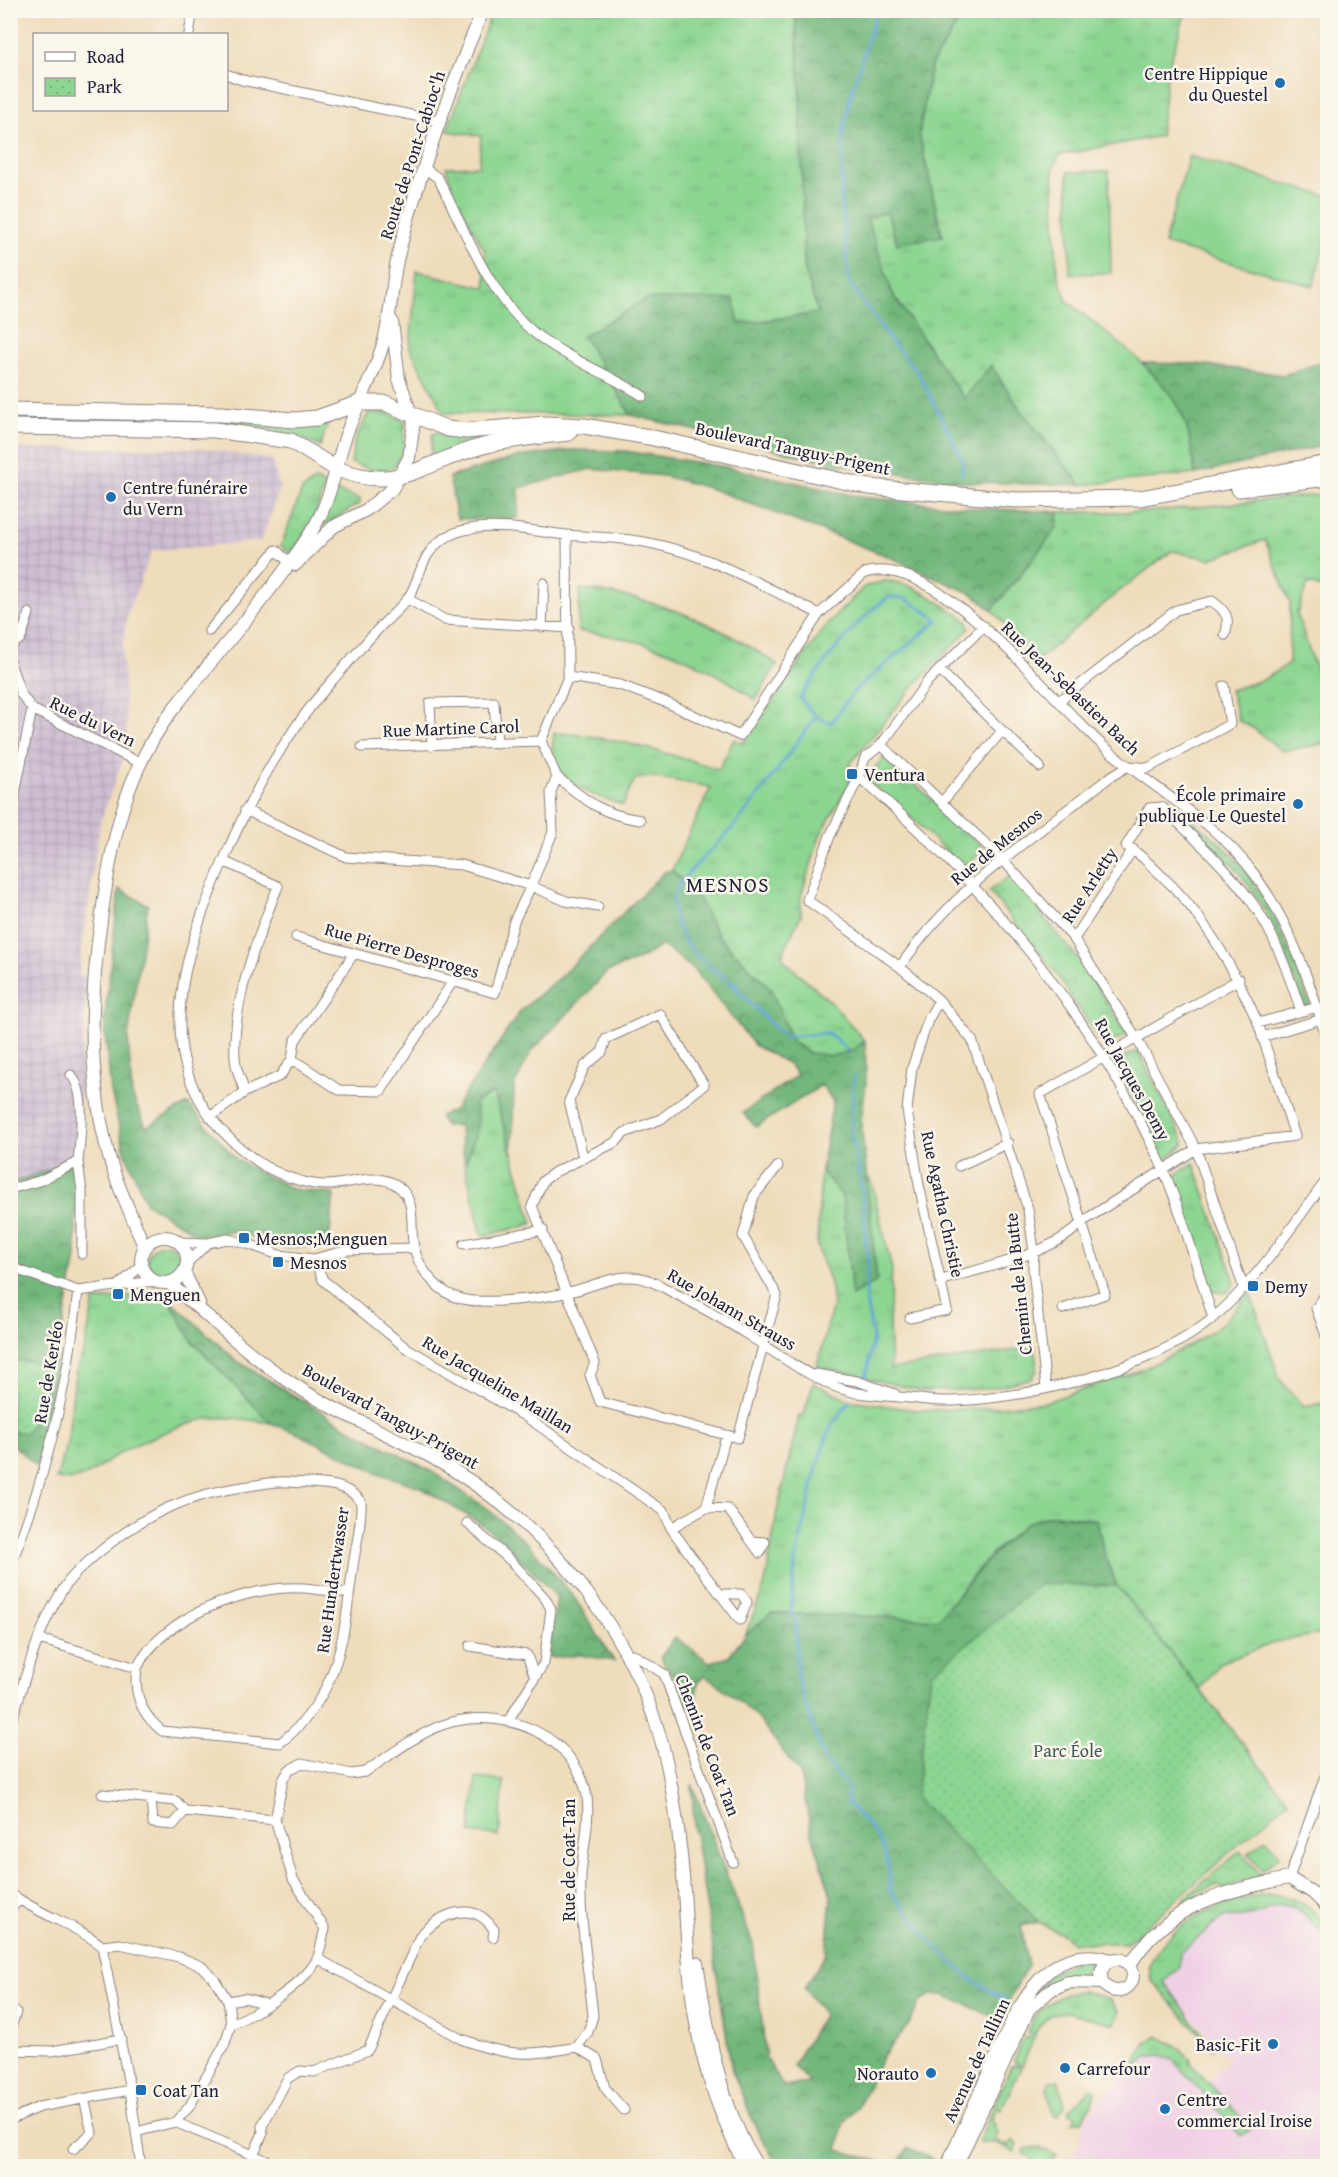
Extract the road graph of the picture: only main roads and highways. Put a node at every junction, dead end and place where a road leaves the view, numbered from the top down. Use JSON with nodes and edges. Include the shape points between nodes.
{"nodes":[{"id":1,"x":10,"y":410,"type":"edge"},
{"id":2,"x":10,"y":427,"type":"edge"},
{"id":3,"x":620,"y":432,"type":"junction"},
{"id":4,"x":1328,"y":463,"type":"edge"},
{"id":5,"x":1328,"y":478,"type":"edge"},
{"id":6,"x":1140,"y":498,"type":"junction"}],
"edges":[{"from":1,"to":3,"type":"main road","name":"Boulevard Tanguy-Prigent","via":[[222,414],[294,420],[317,418],[359,403],[385,403],[448,429],[545,424]]},
{"from":2,"to":3,"type":"main road","via":[[215,430],[291,441],[335,468],[377,480],[401,477],[453,455],[515,439]]},
{"from":3,"to":6,"type":"main road","name":"Boulevard Tanguy-Prigent","via":[[869,487],[1017,500]]},
{"from":4,"to":6,"type":"main road","name":"Boulevard Tanguy-Prigent"},
{"from":5,"to":6,"type":"main road"}]}
